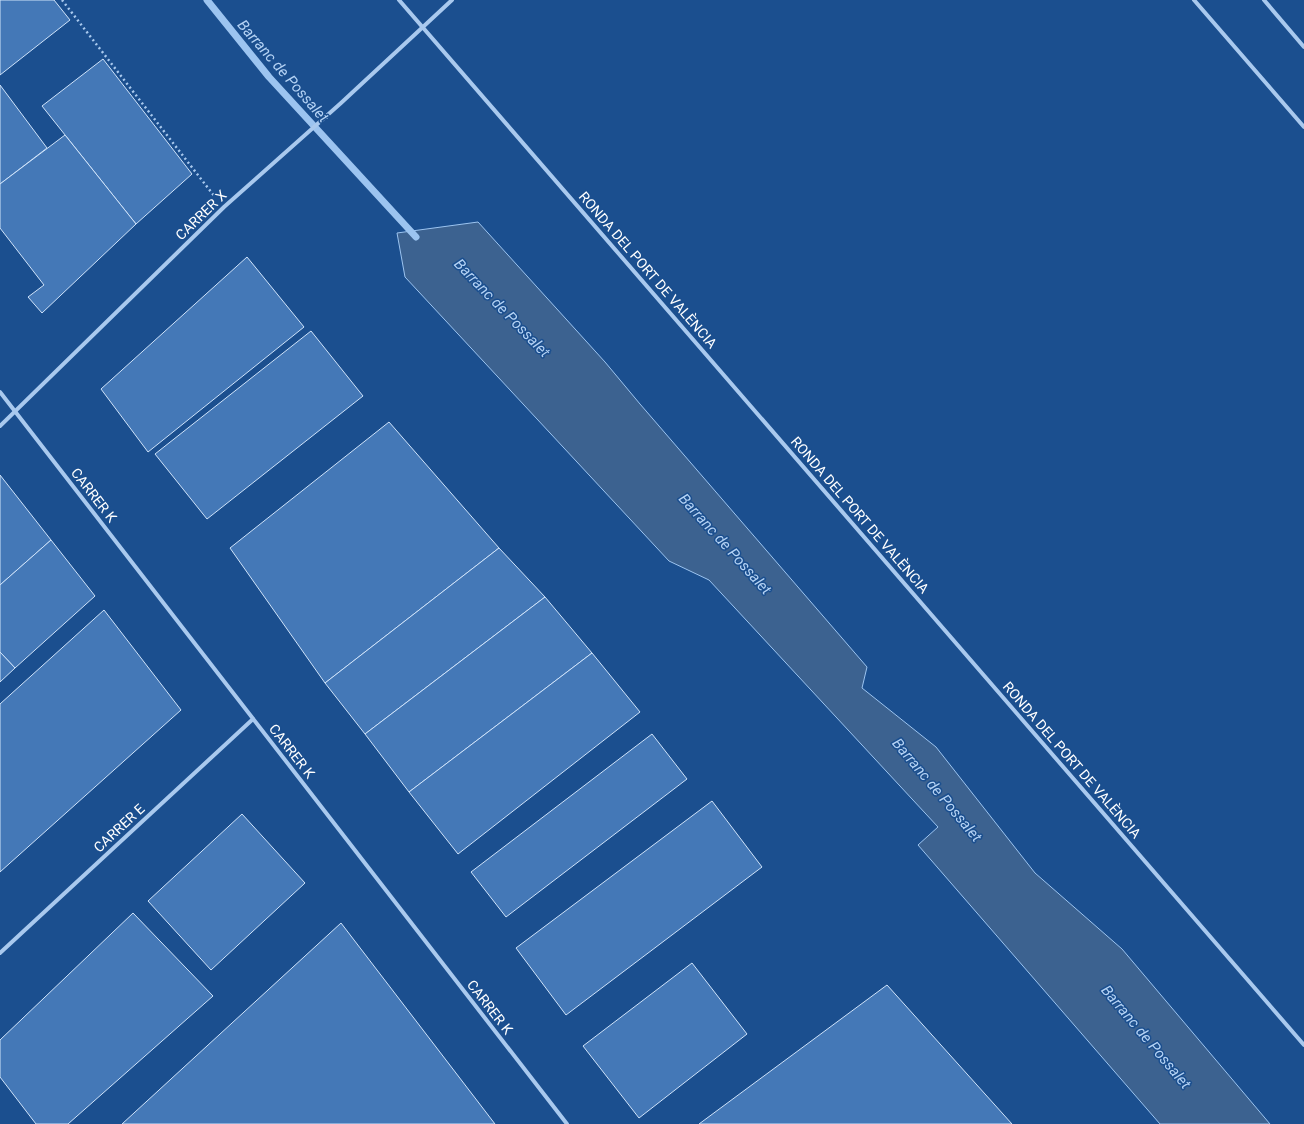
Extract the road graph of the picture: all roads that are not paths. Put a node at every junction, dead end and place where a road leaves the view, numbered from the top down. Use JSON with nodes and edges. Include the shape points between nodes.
{"nodes":[{"id":1,"x":399,"y":0,"type":"edge"},
{"id":2,"x":452,"y":0,"type":"edge"},
{"id":3,"x":1194,"y":0,"type":"edge"},
{"id":4,"x":1264,"y":0,"type":"edge"},
{"id":5,"x":423,"y":28,"type":"junction"},
{"id":6,"x":1304,"y":47,"type":"edge"},
{"id":7,"x":1304,"y":127,"type":"edge"},
{"id":8,"x":0,"y":392,"type":"edge"},
{"id":9,"x":15,"y":411,"type":"junction"},
{"id":10,"x":0,"y":426,"type":"edge"},
{"id":11,"x":253,"y":719,"type":"junction"},
{"id":12,"x":0,"y":953,"type":"edge"},
{"id":13,"x":1304,"y":1045,"type":"edge"},
{"id":14,"x":567,"y":1124,"type":"edge"}],
"edges":[{"from":1,"to":5,"type":"street","name":"RONDA DEL PORT DE VALÈNCIA"},
{"from":2,"to":5,"type":"street","name":"CARRER X"},
{"from":3,"to":7,"type":"street"},
{"from":4,"to":6,"type":"street"},
{"from":5,"to":9,"type":"street","name":"CARRER X","via":[[224,207]]},
{"from":5,"to":13,"type":"street","name":"RONDA DEL PORT DE VALÈNCIA"},
{"from":8,"to":9,"type":"street","name":"CARRER K"},
{"from":9,"to":10,"type":"street","name":"CARRER X"},
{"from":9,"to":11,"type":"street","name":"CARRER K"},
{"from":11,"to":12,"type":"street","name":"CARRER E"},
{"from":11,"to":14,"type":"street","name":"CARRER K"}]}
